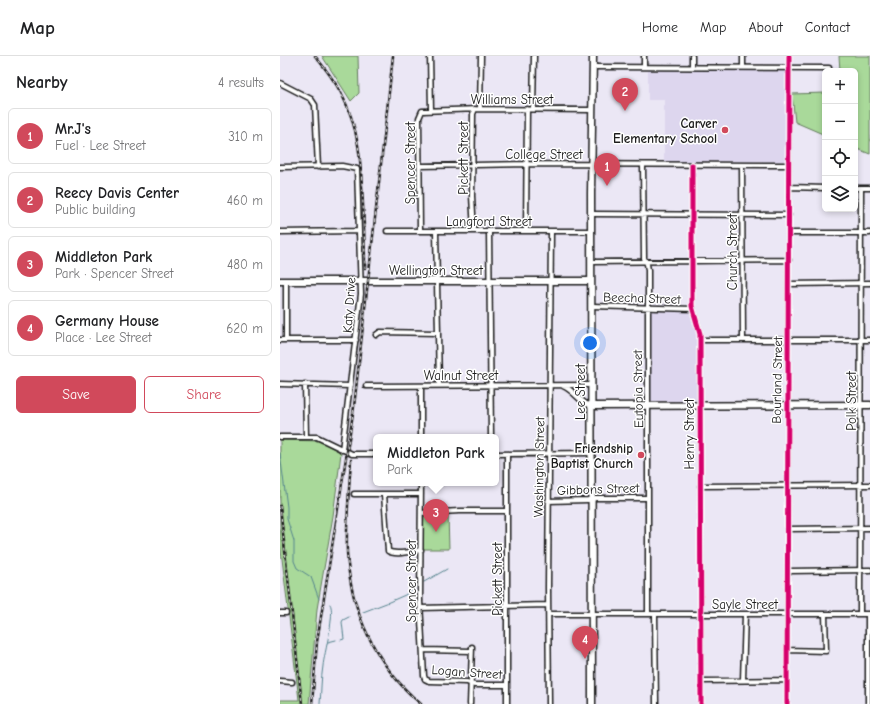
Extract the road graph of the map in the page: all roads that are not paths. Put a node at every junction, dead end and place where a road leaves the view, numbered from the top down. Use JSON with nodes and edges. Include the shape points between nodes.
{"nodes":[{"id":1,"x":430,"y":56,"type":"edge"},
{"id":2,"x":481,"y":56,"type":"edge"},
{"id":3,"x":534,"y":56,"type":"edge"},
{"id":4,"x":593,"y":56,"type":"edge"},
{"id":5,"x":644,"y":56,"type":"edge"},
{"id":6,"x":692,"y":56,"type":"edge"},
{"id":7,"x":743,"y":56,"type":"edge"},
{"id":8,"x":789,"y":56,"type":"edge"},
{"id":9,"x":593,"y":67,"type":"junction"},
{"id":10,"x":644,"y":67,"type":"junction"},
{"id":11,"x":692,"y":67,"type":"junction"},
{"id":12,"x":743,"y":67,"type":"junction"},
{"id":13,"x":789,"y":68,"type":"junction"},
{"id":14,"x":822,"y":68,"type":"edge"},
{"id":15,"x":280,"y":83,"type":"edge"},
{"id":16,"x":475,"y":109,"type":"junction"},
{"id":17,"x":480,"y":109,"type":"junction"},
{"id":18,"x":527,"y":109,"type":"junction"},
{"id":19,"x":533,"y":109,"type":"junction"},
{"id":20,"x":431,"y":110,"type":"junction"},
{"id":21,"x":592,"y":110,"type":"junction"},
{"id":22,"x":527,"y":164,"type":"junction"},
{"id":23,"x":592,"y":164,"type":"junction"},
{"id":24,"x":473,"y":165,"type":"junction"},
{"id":25,"x":643,"y":165,"type":"junction"},
{"id":26,"x":692,"y":165,"type":"junction"},
{"id":27,"x":742,"y":165,"type":"junction"},
{"id":28,"x":420,"y":166,"type":"junction"},
{"id":29,"x":788,"y":166,"type":"junction"},
{"id":30,"x":280,"y":167,"type":"edge"},
{"id":31,"x":318,"y":167,"type":"junction"},
{"id":32,"x":789,"y":187,"type":"junction"},
{"id":33,"x":822,"y":188,"type":"edge"},
{"id":34,"x":861,"y":188,"type":"joint"},
{"id":35,"x":870,"y":188,"type":"edge"},
{"id":36,"x":591,"y":214,"type":"junction"},
{"id":37,"x":643,"y":214,"type":"junction"},
{"id":38,"x":692,"y":215,"type":"junction"},
{"id":39,"x":742,"y":215,"type":"junction"},
{"id":40,"x":789,"y":215,"type":"junction"},
{"id":41,"x":387,"y":230,"type":"dead end"},
{"id":42,"x":489,"y":230,"type":"junction"},
{"id":43,"x":526,"y":230,"type":"junction"},
{"id":44,"x":550,"y":230,"type":"junction"},
{"id":45,"x":359,"y":231,"type":"junction"},
{"id":46,"x":420,"y":231,"type":"junction"},
{"id":47,"x":436,"y":231,"type":"junction"},
{"id":48,"x":474,"y":231,"type":"junction"},
{"id":49,"x":591,"y":231,"type":"junction"},
{"id":50,"x":280,"y":232,"type":"edge"},
{"id":51,"x":789,"y":233,"type":"junction"},
{"id":52,"x":861,"y":233,"type":"junction"},
{"id":53,"x":870,"y":233,"type":"edge"},
{"id":54,"x":789,"y":260,"type":"junction"},
{"id":55,"x":591,"y":262,"type":"junction"},
{"id":56,"x":646,"y":262,"type":"junction"},
{"id":57,"x":692,"y":262,"type":"junction"},
{"id":58,"x":742,"y":262,"type":"junction"},
{"id":59,"x":283,"y":281,"type":"edge"},
{"id":60,"x":362,"y":281,"type":"junction"},
{"id":61,"x":489,"y":281,"type":"junction"},
{"id":62,"x":550,"y":281,"type":"junction"},
{"id":63,"x":591,"y":281,"type":"junction"},
{"id":64,"x":438,"y":282,"type":"junction"},
{"id":65,"x":861,"y":283,"type":"junction"},
{"id":66,"x":870,"y":283,"type":"edge"},
{"id":67,"x":789,"y":284,"type":"junction"},
{"id":68,"x":592,"y":306,"type":"junction"},
{"id":69,"x":648,"y":308,"type":"junction"},
{"id":70,"x":693,"y":309,"type":"junction"},
{"id":71,"x":437,"y":333,"type":"junction"},
{"id":72,"x":376,"y":335,"type":"dead end"},
{"id":73,"x":280,"y":340,"type":"edge"},
{"id":74,"x":286,"y":340,"type":"junction"},
{"id":75,"x":356,"y":340,"type":"junction"},
{"id":76,"x":700,"y":340,"type":"junction"},
{"id":77,"x":743,"y":340,"type":"junction"},
{"id":78,"x":788,"y":340,"type":"junction"},
{"id":79,"x":861,"y":340,"type":"junction"},
{"id":80,"x":870,"y":340,"type":"edge"},
{"id":81,"x":280,"y":384,"type":"edge"},
{"id":82,"x":305,"y":384,"type":"junction"},
{"id":83,"x":439,"y":385,"type":"junction"},
{"id":84,"x":490,"y":385,"type":"junction"},
{"id":85,"x":549,"y":385,"type":"junction"},
{"id":86,"x":556,"y":385,"type":"junction"},
{"id":87,"x":592,"y":385,"type":"junction"},
{"id":88,"x":350,"y":386,"type":"junction"},
{"id":89,"x":366,"y":386,"type":"dead end"},
{"id":90,"x":421,"y":386,"type":"junction"},
{"id":91,"x":648,"y":405,"type":"junction"},
{"id":92,"x":787,"y":405,"type":"junction"},
{"id":93,"x":861,"y":405,"type":"junction"},
{"id":94,"x":870,"y":405,"type":"edge"},
{"id":95,"x":592,"y":406,"type":"junction"},
{"id":96,"x":700,"y":406,"type":"junction"},
{"id":97,"x":421,"y":434,"type":"edge"},
{"id":98,"x":491,"y":434,"type":"edge"},
{"id":99,"x":280,"y":437,"type":"edge"},
{"id":100,"x":306,"y":437,"type":"junction"},
{"id":101,"x":342,"y":450,"type":"junction"},
{"id":102,"x":373,"y":454,"type":"edge"},
{"id":103,"x":499,"y":454,"type":"edge"},
{"id":104,"x":507,"y":454,"type":"junction"},
{"id":105,"x":549,"y":454,"type":"junction"},
{"id":106,"x":591,"y":454,"type":"junction"},
{"id":107,"x":421,"y":486,"type":"edge"},
{"id":108,"x":700,"y":486,"type":"junction"},
{"id":109,"x":788,"y":486,"type":"junction"},
{"id":110,"x":861,"y":486,"type":"junction"},
{"id":111,"x":870,"y":486,"type":"edge"},
{"id":112,"x":354,"y":494,"type":"dead end"},
{"id":113,"x":384,"y":494,"type":"junction"},
{"id":114,"x":421,"y":494,"type":"junction"},
{"id":115,"x":648,"y":498,"type":"junction"},
{"id":116,"x":591,"y":499,"type":"junction"},
{"id":117,"x":548,"y":501,"type":"junction"},
{"id":118,"x":507,"y":511,"type":"junction"},
{"id":119,"x":421,"y":513,"type":"junction"},
{"id":120,"x":860,"y":528,"type":"junction"},
{"id":121,"x":870,"y":528,"type":"edge"},
{"id":122,"x":788,"y":529,"type":"junction"},
{"id":123,"x":421,"y":550,"type":"junction"},
{"id":124,"x":860,"y":570,"type":"junction"},
{"id":125,"x":870,"y":570,"type":"edge"},
{"id":126,"x":788,"y":571,"type":"junction"},
{"id":127,"x":548,"y":605,"type":"junction"},
{"id":128,"x":507,"y":606,"type":"junction"},
{"id":129,"x":420,"y":608,"type":"junction"},
{"id":130,"x":280,"y":613,"type":"edge"},
{"id":131,"x":286,"y":613,"type":"dead end"},
{"id":132,"x":548,"y":614,"type":"junction"},
{"id":133,"x":648,"y":614,"type":"junction"},
{"id":134,"x":655,"y":614,"type":"junction"},
{"id":135,"x":701,"y":614,"type":"junction"},
{"id":136,"x":745,"y":614,"type":"junction"},
{"id":137,"x":788,"y":614,"type":"junction"},
{"id":138,"x":825,"y":614,"type":"junction"},
{"id":139,"x":860,"y":614,"type":"junction"},
{"id":140,"x":869,"y":614,"type":"edge"},
{"id":141,"x":592,"y":615,"type":"junction"},
{"id":142,"x":422,"y":650,"type":"junction"},
{"id":143,"x":787,"y":650,"type":"junction"},
{"id":144,"x":869,"y":660,"type":"edge"},
{"id":145,"x":425,"y":679,"type":"joint"},
{"id":146,"x":700,"y":680,"type":"junction"},
{"id":147,"x":743,"y":680,"type":"junction"},
{"id":148,"x":787,"y":680,"type":"junction"},
{"id":149,"x":280,"y":681,"type":"edge"},
{"id":150,"x":292,"y":682,"type":"dead end"},
{"id":151,"x":471,"y":684,"type":"junction"},
{"id":152,"x":507,"y":685,"type":"junction"},
{"id":153,"x":470,"y":704,"type":"edge"},
{"id":154,"x":507,"y":704,"type":"edge"},
{"id":155,"x":549,"y":704,"type":"edge"},
{"id":156,"x":592,"y":704,"type":"edge"},
{"id":157,"x":656,"y":704,"type":"edge"},
{"id":158,"x":701,"y":704,"type":"edge"},
{"id":159,"x":787,"y":704,"type":"edge"},
{"id":160,"x":868,"y":704,"type":"edge"}],
"edges":[{"from":1,"to":20,"type":"street","name":"Spencer Street"},
{"from":2,"to":17,"type":"street","name":"Pickett Street"},
{"from":3,"to":19,"type":"street"},
{"from":4,"to":9,"type":"main road","name":"Lee Street"},
{"from":5,"to":10,"type":"street"},
{"from":6,"to":11,"type":"street"},
{"from":7,"to":12,"type":"street"},
{"from":8,"to":13,"type":"street","name":"Bourland Street"},
{"from":9,"to":10,"type":"street"},
{"from":9,"to":21,"type":"main road","name":"Lee Street"},
{"from":10,"to":11,"type":"street"},
{"from":11,"to":12,"type":"street"},
{"from":12,"to":13,"type":"street"},
{"from":13,"to":14,"type":"street"},
{"from":13,"to":29,"type":"street","name":"Bourland Street"},
{"from":15,"to":31,"type":"street","via":[[311,99],[315,105]]},
{"from":16,"to":17,"type":"street","name":"Williams Street"},
{"from":16,"to":20,"type":"street","name":"Williams Street"},
{"from":16,"to":24,"type":"street","name":"Pickett Street"},
{"from":17,"to":18,"type":"street","name":"Williams Street"},
{"from":18,"to":19,"type":"street","name":"Williams Street"},
{"from":18,"to":22,"type":"street"},
{"from":19,"to":21,"type":"street","name":"Williams Street"},
{"from":20,"to":28,"type":"street","name":"Spencer Street","via":[[422,111],[419,116]]},
{"from":21,"to":23,"type":"main road","name":"Lee Street"},
{"from":22,"to":23,"type":"street","name":"College Street"},
{"from":22,"to":24,"type":"street","name":"College Street"},
{"from":22,"to":43,"type":"street"},
{"from":23,"to":25,"type":"street","name":"College Street"},
{"from":23,"to":36,"type":"main road","name":"Lee Street"},
{"from":24,"to":28,"type":"street","name":"College Street"},
{"from":24,"to":48,"type":"street","name":"Pickett Street"},
{"from":25,"to":26,"type":"street","name":"College Street"},
{"from":25,"to":37,"type":"street","name":"Eutopia Street"},
{"from":26,"to":27,"type":"street","name":"College Street"},
{"from":26,"to":38,"type":"street","name":"Henry Street"},
{"from":27,"to":29,"type":"street","name":"College Street"},
{"from":27,"to":39,"type":"street","name":"Church Street"},
{"from":28,"to":46,"type":"street","name":"Spencer Street"},
{"from":29,"to":32,"type":"street","name":"Bourland Street"},
{"from":30,"to":31,"type":"street"},
{"from":31,"to":45,"type":"street","name":"Katy Drive","via":[[357,169]]},
{"from":32,"to":33,"type":"street"},
{"from":32,"to":40,"type":"street","name":"Bourland Street"},
{"from":34,"to":35,"type":"street"},
{"from":34,"to":52,"type":"street","name":"Polk Street"},
{"from":36,"to":37,"type":"street"},
{"from":36,"to":49,"type":"main road","name":"Lee Street"},
{"from":37,"to":38,"type":"street"},
{"from":37,"to":56,"type":"street","name":"Eutopia Street"},
{"from":38,"to":39,"type":"street"},
{"from":38,"to":57,"type":"street","name":"Henry Street"},
{"from":39,"to":40,"type":"street"},
{"from":39,"to":58,"type":"street","name":"Church Street"},
{"from":40,"to":51,"type":"street","name":"Bourland Street"},
{"from":41,"to":46,"type":"street","name":"Langford Street"},
{"from":42,"to":43,"type":"street","name":"Langford Street"},
{"from":42,"to":48,"type":"street","name":"Langford Street"},
{"from":42,"to":61,"type":"street"},
{"from":43,"to":44,"type":"street","name":"Langford Street"},
{"from":44,"to":49,"type":"street","name":"Langford Street"},
{"from":44,"to":62,"type":"street","name":"Washington Street"},
{"from":45,"to":50,"type":"street"},
{"from":45,"to":60,"type":"street","name":"Katy Drive"},
{"from":46,"to":47,"type":"street","name":"Langford Street"},
{"from":47,"to":48,"type":"street","name":"Langford Street"},
{"from":47,"to":64,"type":"street"},
{"from":49,"to":55,"type":"main road","name":"Lee Street"},
{"from":51,"to":52,"type":"street"},
{"from":51,"to":54,"type":"street","name":"Bourland Street"},
{"from":52,"to":53,"type":"street"},
{"from":52,"to":65,"type":"street","name":"Polk Street"},
{"from":54,"to":58,"type":"street"},
{"from":54,"to":67,"type":"street","name":"Bourland Street"},
{"from":55,"to":56,"type":"street"},
{"from":55,"to":63,"type":"main road","name":"Lee Street"},
{"from":56,"to":57,"type":"street"},
{"from":56,"to":69,"type":"street","name":"Eutopia Street"},
{"from":57,"to":58,"type":"street"},
{"from":57,"to":70,"type":"street","name":"Henry Street"},
{"from":58,"to":77,"type":"street","name":"Church Street"},
{"from":59,"to":60,"type":"main road","name":"Wellington Street"},
{"from":59,"to":74,"type":"street"},
{"from":60,"to":64,"type":"main road","name":"Wellington Street"},
{"from":60,"to":75,"type":"street","name":"Katy Drive"},
{"from":61,"to":62,"type":"main road","name":"Wellington Street"},
{"from":61,"to":64,"type":"main road","name":"Wellington Street"},
{"from":61,"to":84,"type":"street"},
{"from":62,"to":63,"type":"main road","name":"Wellington Street"},
{"from":62,"to":85,"type":"street","name":"Washington Street"},
{"from":63,"to":68,"type":"main road","name":"Lee Street"},
{"from":64,"to":71,"type":"street"},
{"from":65,"to":66,"type":"street"},
{"from":65,"to":67,"type":"street"},
{"from":65,"to":79,"type":"street","name":"Polk Street"},
{"from":67,"to":78,"type":"street","name":"Bourland Street"},
{"from":68,"to":69,"type":"street","name":"Beecha Street"},
{"from":68,"to":87,"type":"main road","name":"Lee Street"},
{"from":69,"to":70,"type":"street","name":"Beecha Street"},
{"from":69,"to":91,"type":"street","name":"Eutopia Street"},
{"from":70,"to":76,"type":"street","name":"Henry Street"},
{"from":71,"to":72,"type":"street","via":[[380,332]]},
{"from":71,"to":83,"type":"street"},
{"from":73,"to":74,"type":"street"},
{"from":74,"to":75,"type":"street"},
{"from":75,"to":88,"type":"street","name":"Katy Drive"},
{"from":76,"to":77,"type":"street"},
{"from":76,"to":96,"type":"street","name":"Henry Street"},
{"from":77,"to":78,"type":"street"},
{"from":78,"to":79,"type":"street"},
{"from":78,"to":92,"type":"street","name":"Bourland Street"},
{"from":79,"to":80,"type":"street"},
{"from":79,"to":93,"type":"street","name":"Polk Street"},
{"from":81,"to":82,"type":"street"},
{"from":82,"to":88,"type":"street"},
{"from":82,"to":100,"type":"street"},
{"from":83,"to":84,"type":"street","name":"Walnut Street"},
{"from":83,"to":90,"type":"street","name":"Walnut Street"},
{"from":84,"to":85,"type":"street","name":"Walnut Street"},
{"from":84,"to":98,"type":"street"},
{"from":85,"to":86,"type":"street","name":"Walnut Street"},
{"from":85,"to":105,"type":"street","name":"Washington Street"},
{"from":86,"to":87,"type":"street","name":"Walnut Street"},
{"from":86,"to":95,"type":"street","name":"Walnut Street","via":[[564,386]]},
{"from":87,"to":95,"type":"main road","name":"Lee Street"},
{"from":88,"to":101,"type":"street","name":"Katy Drive"},
{"from":89,"to":90,"type":"street","name":"Walnut Street"},
{"from":90,"to":97,"type":"street"},
{"from":91,"to":95,"type":"main road"},
{"from":91,"to":96,"type":"main road"},
{"from":91,"to":115,"type":"street","name":"Eutopia Street"},
{"from":92,"to":93,"type":"main road"},
{"from":92,"to":96,"type":"main road"},
{"from":92,"to":109,"type":"street","name":"Bourland Street"},
{"from":93,"to":94,"type":"main road"},
{"from":93,"to":110,"type":"street","name":"Polk Street"},
{"from":95,"to":106,"type":"main road","name":"Lee Street"},
{"from":96,"to":108,"type":"street","name":"Henry Street"},
{"from":99,"to":100,"type":"street"},
{"from":100,"to":101,"type":"street","via":[[324,439]]},
{"from":101,"to":102,"type":"street","via":[[352,454]]},
{"from":103,"to":104,"type":"street"},
{"from":104,"to":105,"type":"street"},
{"from":104,"to":118,"type":"street","name":"Pickett Street"},
{"from":105,"to":106,"type":"street"},
{"from":105,"to":117,"type":"street","name":"Washington Street"},
{"from":106,"to":116,"type":"main road","name":"Lee Street"},
{"from":107,"to":114,"type":"street","name":"Spencer Street"},
{"from":108,"to":109,"type":"street"},
{"from":108,"to":135,"type":"street","name":"Henry Street"},
{"from":109,"to":110,"type":"street"},
{"from":109,"to":122,"type":"street","name":"Bourland Street"},
{"from":110,"to":111,"type":"street"},
{"from":110,"to":120,"type":"street","name":"Polk Street"},
{"from":112,"to":113,"type":"street"},
{"from":113,"to":114,"type":"street"},
{"from":113,"to":123,"type":"street","via":[[388,551],[396,553]]},
{"from":114,"to":119,"type":"street","name":"Spencer Street"},
{"from":115,"to":116,"type":"street","name":"Gibbons Street"},
{"from":115,"to":133,"type":"street","name":"Eutopia Street"},
{"from":116,"to":117,"type":"street","name":"Gibbons Street"},
{"from":116,"to":141,"type":"main road","name":"Lee Street"},
{"from":117,"to":127,"type":"street","name":"Washington Street"},
{"from":118,"to":119,"type":"street"},
{"from":118,"to":128,"type":"street","name":"Pickett Street"},
{"from":119,"to":123,"type":"street","name":"Spencer Street"},
{"from":120,"to":121,"type":"street"},
{"from":120,"to":122,"type":"street"},
{"from":120,"to":124,"type":"street","name":"Polk Street"},
{"from":122,"to":126,"type":"street","name":"Bourland Street"},
{"from":123,"to":129,"type":"street","name":"Spencer Street"},
{"from":124,"to":125,"type":"street"},
{"from":124,"to":126,"type":"street"},
{"from":124,"to":139,"type":"street","name":"Polk Street"},
{"from":126,"to":137,"type":"street","name":"Bourland Street"},
{"from":127,"to":128,"type":"street"},
{"from":127,"to":132,"type":"street","name":"Washington Street"},
{"from":128,"to":129,"type":"street"},
{"from":128,"to":152,"type":"street","name":"Pickett Street"},
{"from":129,"to":142,"type":"street","name":"Spencer Street"},
{"from":130,"to":131,"type":"street"},
{"from":132,"to":141,"type":"street","name":"Sayle Street"},
{"from":132,"to":155,"type":"street","name":"Washington Street"},
{"from":133,"to":134,"type":"street","name":"Sayle Street"},
{"from":133,"to":141,"type":"street","name":"Sayle Street"},
{"from":134,"to":135,"type":"street","name":"Sayle Street"},
{"from":134,"to":157,"type":"street"},
{"from":135,"to":136,"type":"street","name":"Sayle Street"},
{"from":135,"to":146,"type":"street","name":"Henry Street"},
{"from":136,"to":137,"type":"street","name":"Sayle Street"},
{"from":136,"to":147,"type":"street"},
{"from":137,"to":138,"type":"street","name":"Sayle Street"},
{"from":137,"to":143,"type":"street","name":"Bourland Street"},
{"from":138,"to":139,"type":"street","name":"Sayle Street"},
{"from":138,"to":143,"type":"street","via":[[826,651]]},
{"from":139,"to":140,"type":"street","name":"Sayle Street"},
{"from":140,"to":144,"type":"street"},
{"from":141,"to":156,"type":"main road","name":"Lee Street"},
{"from":142,"to":145,"type":"street","name":"Spencer Street"},
{"from":142,"to":151,"type":"street","via":[[472,649]]},
{"from":143,"to":148,"type":"street","name":"Bourland Street"},
{"from":144,"to":160,"type":"street"},
{"from":145,"to":151,"type":"street","name":"Logan Street"},
{"from":146,"to":147,"type":"street"},
{"from":146,"to":158,"type":"street","name":"Henry Street"},
{"from":147,"to":148,"type":"street"},
{"from":148,"to":159,"type":"street","name":"Bourland Street"},
{"from":149,"to":150,"type":"street"},
{"from":151,"to":152,"type":"street","name":"Logan Street"},
{"from":151,"to":153,"type":"street"},
{"from":152,"to":154,"type":"street","name":"Pickett Street"}]}
